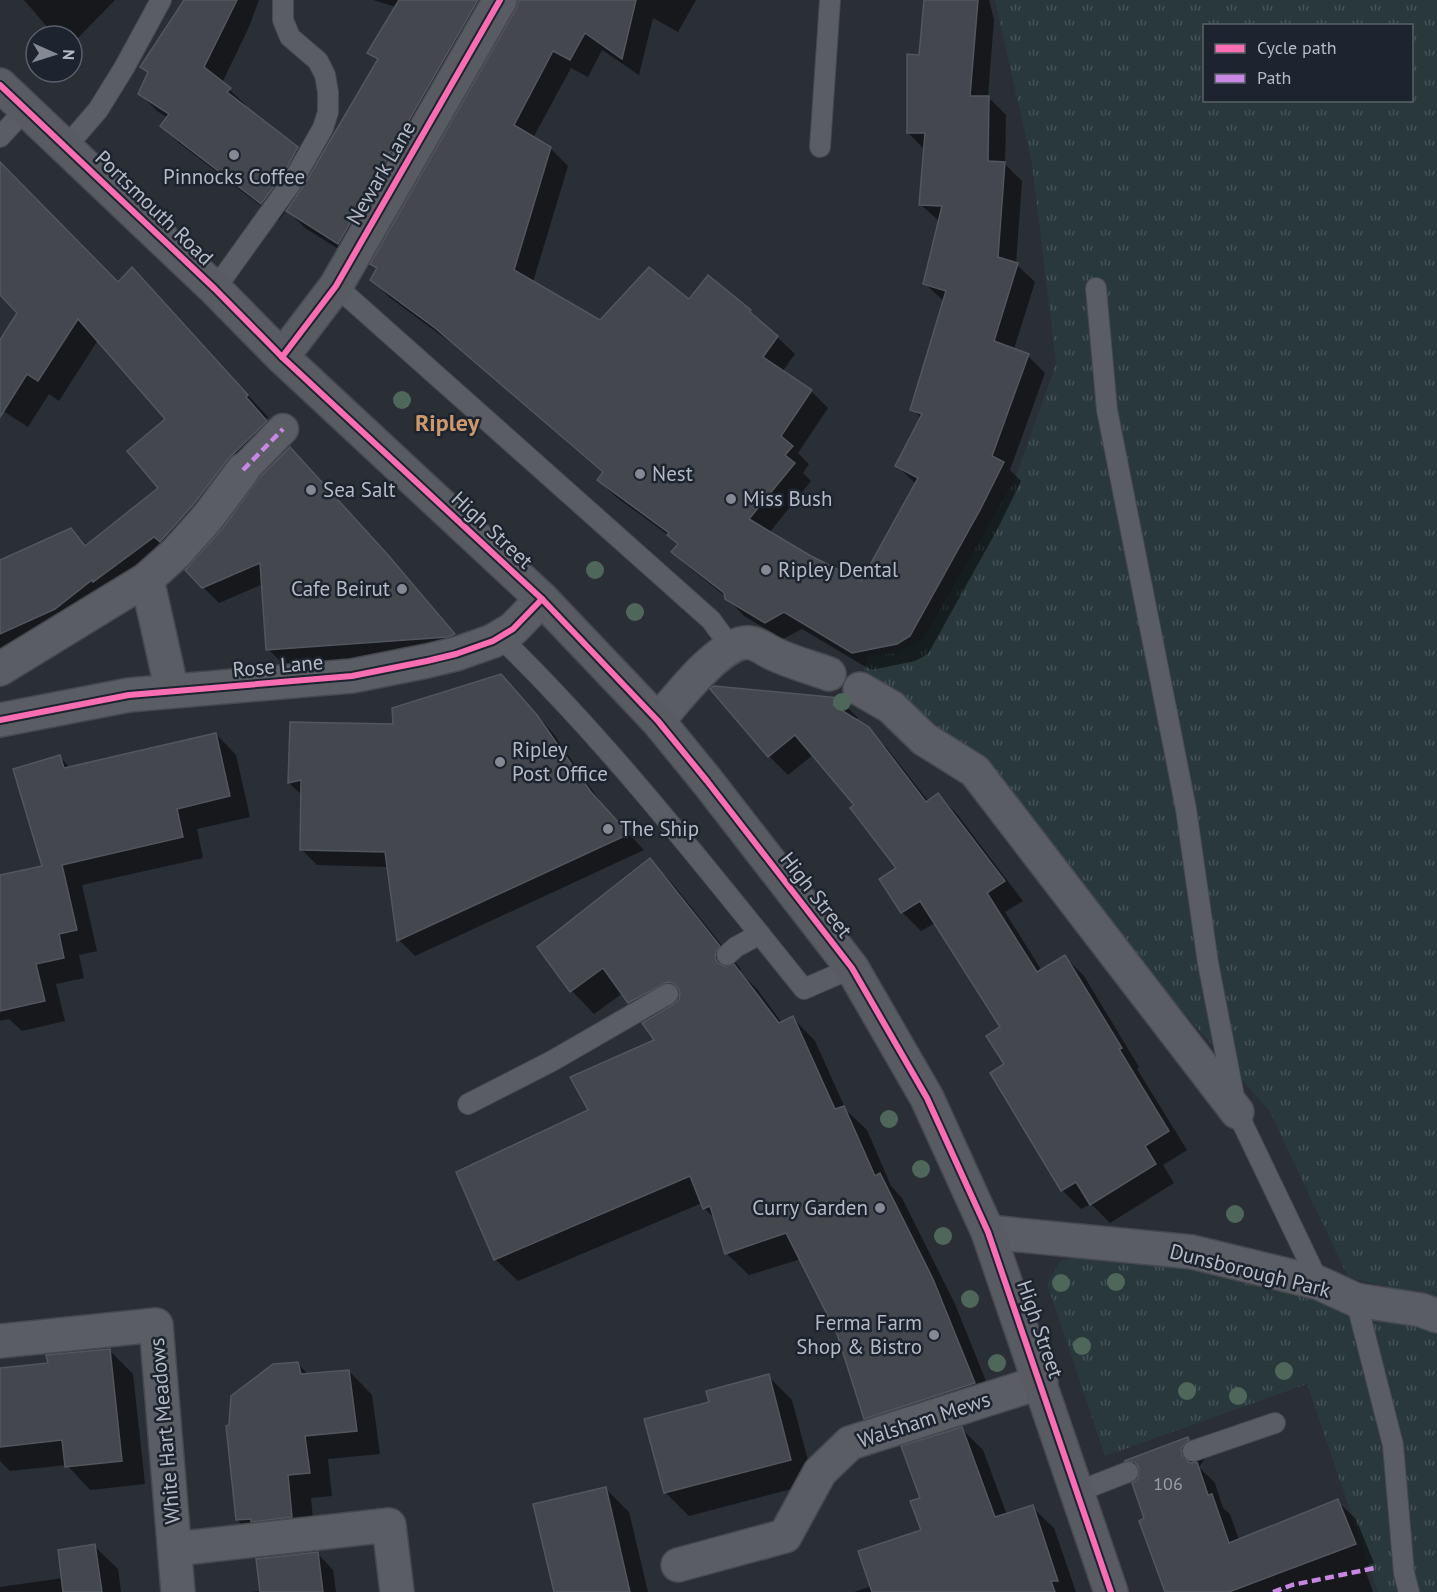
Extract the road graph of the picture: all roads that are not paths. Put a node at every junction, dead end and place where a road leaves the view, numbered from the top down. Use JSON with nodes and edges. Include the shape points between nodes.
{"nodes":[{"id":1,"x":161,"y":0,"type":"edge"},
{"id":2,"x":284,"y":0,"type":"edge"},
{"id":3,"x":500,"y":0,"type":"edge"},
{"id":4,"x":830,"y":0,"type":"edge"},
{"id":5,"x":0,"y":85,"type":"edge"},
{"id":6,"x":26,"y":109,"type":"junction"},
{"id":7,"x":0,"y":137,"type":"edge"},
{"id":8,"x":66,"y":147,"type":"junction"},
{"id":9,"x":820,"y":147,"type":"dead end"},
{"id":10,"x":336,"y":286,"type":"junction"},
{"id":11,"x":1096,"y":288,"type":"dead end"},
{"id":12,"x":215,"y":289,"type":"junction"},
{"id":13,"x":282,"y":357,"type":"junction"},
{"id":14,"x":283,"y":429,"type":"dead end"},
{"id":15,"x":243,"y":470,"type":"joint"},
{"id":16,"x":147,"y":579,"type":"junction"},
{"id":17,"x":542,"y":599,"type":"junction"},
{"id":18,"x":500,"y":637,"type":"junction"},
{"id":19,"x":730,"y":646,"type":"junction"},
{"id":20,"x":0,"y":669,"type":"edge"},
{"id":21,"x":829,"y":674,"type":"dead end"},
{"id":22,"x":860,"y":689,"type":"dead end"},
{"id":23,"x":172,"y":691,"type":"junction"},
{"id":24,"x":0,"y":720,"type":"edge"},
{"id":25,"x":658,"y":721,"type":"junction"},
{"id":26,"x":759,"y":934,"type":"junction"},
{"id":27,"x":727,"y":955,"type":"dead end"},
{"id":28,"x":852,"y":968,"type":"junction"},
{"id":29,"x":668,"y":994,"type":"dead end"},
{"id":30,"x":468,"y":1104,"type":"dead end"},
{"id":31,"x":1237,"y":1112,"type":"junction"},
{"id":32,"x":988,"y":1232,"type":"junction"},
{"id":33,"x":1319,"y":1283,"type":"junction"},
{"id":34,"x":1356,"y":1300,"type":"junction"},
{"id":35,"x":1437,"y":1316,"type":"edge"},
{"id":36,"x":0,"y":1341,"type":"edge"},
{"id":37,"x":1041,"y":1382,"type":"junction"},
{"id":38,"x":1275,"y":1423,"type":"dead end"},
{"id":39,"x":1193,"y":1451,"type":"dead end"},
{"id":40,"x":1128,"y":1472,"type":"dead end"},
{"id":41,"x":1077,"y":1492,"type":"junction"},
{"id":42,"x":175,"y":1549,"type":"junction"},
{"id":43,"x":678,"y":1565,"type":"dead end"},
{"id":44,"x":178,"y":1592,"type":"edge"},
{"id":45,"x":397,"y":1592,"type":"edge"},
{"id":46,"x":1111,"y":1592,"type":"edge"},
{"id":47,"x":1409,"y":1592,"type":"edge"}],
"edges":[{"from":1,"to":8,"type":"lane","via":[[98,110]]},
{"from":2,"to":12,"type":"lane","via":[[283,20],[290,37],[318,61],[325,75],[328,112],[294,180]]},
{"from":3,"to":10,"type":"main road","name":"Newark Lane"},
{"from":4,"to":9,"type":"lane"},
{"from":5,"to":6,"type":"main road","name":"Portsmouth Road"},
{"from":6,"to":7,"type":"lane"},
{"from":6,"to":8,"type":"main road","name":"Portsmouth Road"},
{"from":8,"to":12,"type":"main road","name":"Portsmouth Road"},
{"from":10,"to":13,"type":"main road","name":"Newark Lane"},
{"from":10,"to":19,"type":"lane","via":[[711,620]]},
{"from":11,"to":31,"type":"lane","via":[[1107,410],[1186,809],[1208,963]]},
{"from":12,"to":13,"type":"main road","name":"Portsmouth Road"},
{"from":13,"to":17,"type":"main road","name":"High Street"},
{"from":14,"to":15,"type":"street"},
{"from":15,"to":16,"type":"street","via":[[208,517]]},
{"from":16,"to":20,"type":"street"},
{"from":16,"to":23,"type":"street"},
{"from":17,"to":18,"type":"street","name":"Rose Lane"},
{"from":17,"to":25,"type":"main road","name":"High Street"},
{"from":18,"to":23,"type":"street","name":"Rose Lane","via":[[456,654],[352,676]]},
{"from":18,"to":26,"type":"lane","via":[[544,680],[662,814]]},
{"from":19,"to":21,"type":"street","via":[[752,643]]},
{"from":19,"to":25,"type":"street","via":[[691,682]]},
{"from":22,"to":31,"type":"street","via":[[891,707],[924,739],[975,771]]},
{"from":23,"to":24,"type":"street","name":"Rose Lane","via":[[129,695]]},
{"from":25,"to":28,"type":"main road","name":"High Street"},
{"from":26,"to":27,"type":"lane"},
{"from":26,"to":28,"type":"lane","via":[[804,989]]},
{"from":28,"to":32,"type":"main road","name":"High Street","via":[[927,1098]]},
{"from":29,"to":30,"type":"lane"},
{"from":31,"to":33,"type":"lane"},
{"from":32,"to":33,"type":"street","name":"Dunsborough Park","via":[[1192,1252]]},
{"from":32,"to":37,"type":"main road","name":"High Street"},
{"from":33,"to":34,"type":"street","name":"Dunsborough Park"},
{"from":34,"to":35,"type":"street","name":"Dunsborough Park"},
{"from":34,"to":47,"type":"lane","via":[[1393,1445]]},
{"from":36,"to":42,"type":"street","name":"White Hart Meadows","via":[[156,1325]]},
{"from":37,"to":41,"type":"main road","name":"High Street"},
{"from":37,"to":43,"type":"street","name":"Walsham Mews","via":[[850,1443],[820,1472],[785,1536]]},
{"from":38,"to":39,"type":"lane"},
{"from":40,"to":41,"type":"lane"},
{"from":41,"to":46,"type":"main road","name":"High Street"},
{"from":42,"to":44,"type":"street","name":"White Hart Meadows"},
{"from":42,"to":45,"type":"street","name":"White Hart Meadows","via":[[389,1525]]}]}
